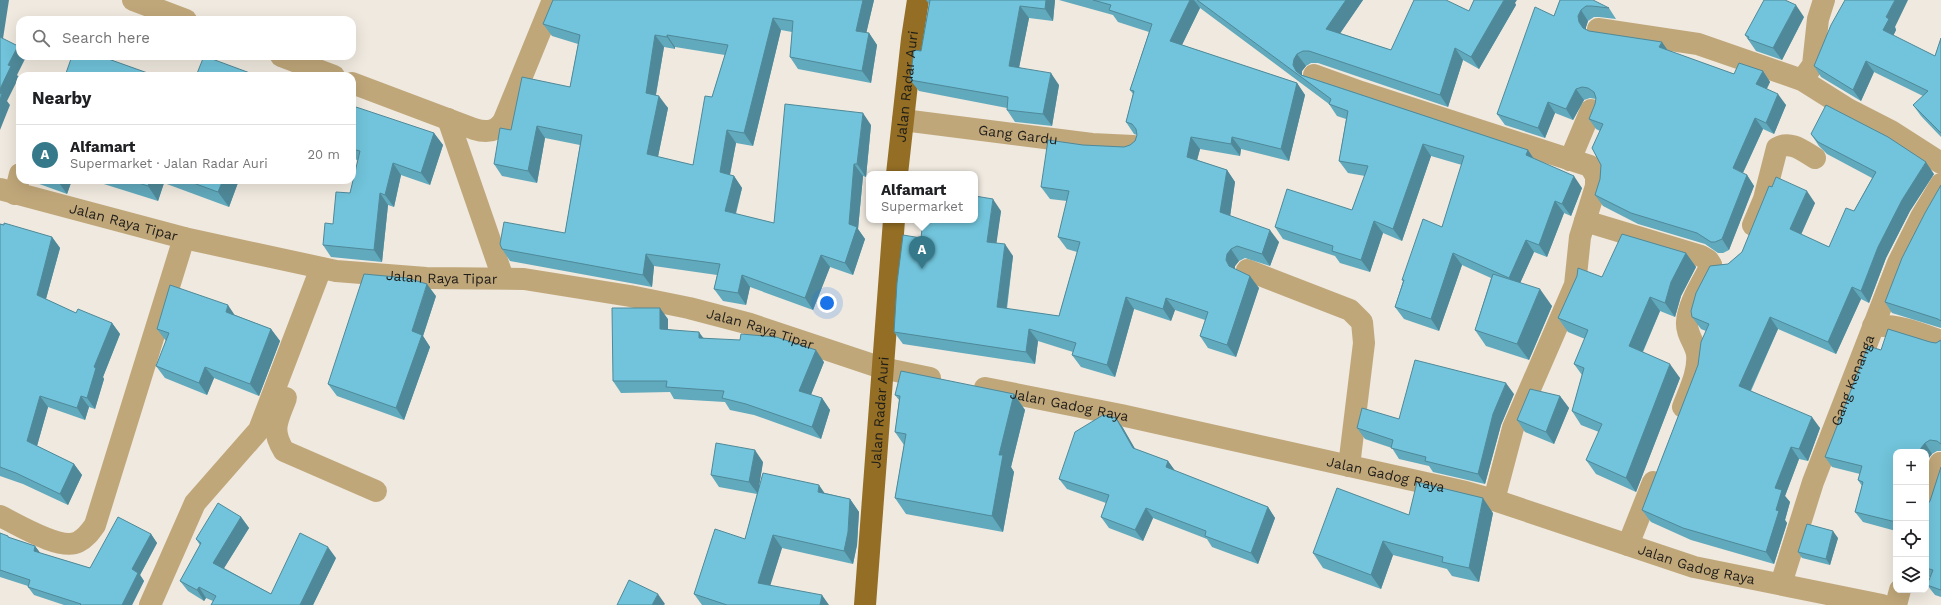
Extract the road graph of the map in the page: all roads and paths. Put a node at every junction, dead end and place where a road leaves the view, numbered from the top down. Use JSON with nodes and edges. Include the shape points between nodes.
{"nodes":[{"id":1,"x":133,"y":0,"type":"edge"},
{"id":2,"x":553,"y":0,"type":"edge"},
{"id":3,"x":918,"y":0,"type":"edge"},
{"id":4,"x":1824,"y":0,"type":"edge"},
{"id":5,"x":175,"y":16,"type":"edge"},
{"id":6,"x":1598,"y":29,"type":"dead end"},
{"id":7,"x":292,"y":60,"type":"edge"},
{"id":8,"x":323,"y":72,"type":"edge"},
{"id":9,"x":1314,"y":75,"type":"dead end"},
{"id":10,"x":1802,"y":80,"type":"junction"},
{"id":11,"x":356,"y":84,"type":"edge"},
{"id":12,"x":1591,"y":110,"type":"edge"},
{"id":13,"x":448,"y":119,"type":"junction"},
{"id":14,"x":903,"y":120,"type":"junction"},
{"id":15,"x":1134,"y":146,"type":"edge"},
{"id":16,"x":1815,"y":158,"type":"dead end"},
{"id":17,"x":1570,"y":160,"type":"junction"},
{"id":18,"x":1941,"y":163,"type":"edge"},
{"id":19,"x":897,"y":171,"type":"edge"},
{"id":20,"x":1941,"y":184,"type":"edge"},
{"id":21,"x":12,"y":186,"type":"edge"},
{"id":22,"x":1585,"y":221,"type":"junction"},
{"id":23,"x":894,"y":223,"type":"edge"},
{"id":24,"x":184,"y":238,"type":"junction"},
{"id":25,"x":1746,"y":242,"type":"edge"},
{"id":26,"x":329,"y":269,"type":"junction"},
{"id":27,"x":1247,"y":270,"type":"dead end"},
{"id":28,"x":504,"y":278,"type":"junction"},
{"id":29,"x":1873,"y":326,"type":"junction"},
{"id":30,"x":1941,"y":341,"type":"edge"},
{"id":31,"x":882,"y":368,"type":"junction"},
{"id":32,"x":1674,"y":429,"type":"edge"},
{"id":33,"x":1940,"y":463,"type":"dead end"},
{"id":34,"x":1660,"y":465,"type":"edge"},
{"id":35,"x":1349,"y":466,"type":"junction"},
{"id":36,"x":376,"y":491,"type":"dead end"},
{"id":37,"x":1929,"y":498,"type":"edge"},
{"id":38,"x":1494,"y":500,"type":"junction"},
{"id":39,"x":0,"y":516,"type":"edge"},
{"id":40,"x":1628,"y":546,"type":"junction"},
{"id":41,"x":1781,"y":584,"type":"junction"},
{"id":42,"x":1899,"y":593,"type":"edge"},
{"id":43,"x":150,"y":605,"type":"edge"},
{"id":44,"x":865,"y":605,"type":"edge"},
{"id":45,"x":1882,"y":605,"type":"edge"},
{"id":46,"x":1896,"y":605,"type":"edge"}],
"edges":[{"from":1,"to":5,"type":"street"},
{"from":2,"to":13,"type":"street","via":[[500,127],[493,131],[480,131]]},
{"from":3,"to":14,"type":"main road","name":"Jalan Radar Auri"},
{"from":4,"to":10,"type":"street","via":[[1818,19],[1813,65]]},
{"from":6,"to":10,"type":"street","via":[[1698,44]]},
{"from":7,"to":8,"type":"street"},
{"from":9,"to":17,"type":"street"},
{"from":10,"to":18,"type":"street"},
{"from":11,"to":13,"type":"street"},
{"from":12,"to":17,"type":"street"},
{"from":13,"to":28,"type":"street"},
{"from":14,"to":15,"type":"street","name":"Gang Gardu","via":[[1092,144]]},
{"from":14,"to":19,"type":"main road","name":"Jalan Radar Auri"},
{"from":16,"to":25,"type":"street","via":[[1792,146],[1783,145],[1778,148],[1764,199]]},
{"from":17,"to":22,"type":"street","via":[[1590,166],[1596,176],[1596,186]]},
{"from":20,"to":29,"type":"street","name":"Gang Kenanga","via":[[1902,253]]},
{"from":21,"to":24,"type":"street","name":"Jalan Raya Tipar"},
{"from":22,"to":32,"type":"street","via":[[1701,256],[1719,265],[1690,310],[1687,322],[1696,353],[1696,368]]},
{"from":22,"to":38,"type":"street","via":[[1579,244],[1575,285],[1514,428]]},
{"from":23,"to":31,"type":"main road","name":"Jalan Radar Auri"},
{"from":24,"to":26,"type":"street","name":"Jalan Raya Tipar"},
{"from":24,"to":39,"type":"street","via":[[95,525],[87,536],[77,543],[65,544],[52,541]]},
{"from":26,"to":28,"type":"street","name":"Jalan Raya Tipar","via":[[426,278]]},
{"from":26,"to":36,"type":"street","via":[[277,423],[277,439],[284,451]]},
{"from":26,"to":43,"type":"street","via":[[259,430],[195,503]]},
{"from":27,"to":35,"type":"street","via":[[1350,310],[1362,322],[1364,343]]},
{"from":28,"to":31,"type":"street","name":"Jalan Raya Tipar","via":[[630,296],[688,308],[750,324]]},
{"from":29,"to":30,"type":"street","via":[[1905,329]]},
{"from":29,"to":41,"type":"street","name":"Gang Kenanga","via":[[1813,482]]},
{"from":31,"to":35,"type":"street","name":"Jalan Gadog Raya","via":[[1121,414]]},
{"from":31,"to":44,"type":"main road","name":"Jalan Radar Auri"},
{"from":33,"to":37,"type":"street"},
{"from":34,"to":40,"type":"street"},
{"from":35,"to":38,"type":"street","name":"Jalan Gadog Raya"},
{"from":38,"to":40,"type":"street","name":"Jalan Gadog Raya"},
{"from":40,"to":41,"type":"street","name":"Jalan Gadog Raya","via":[[1694,567],[1755,581]]},
{"from":41,"to":45,"type":"street","name":"Jalan Gadog Raya"},
{"from":42,"to":46,"type":"street"}]}
